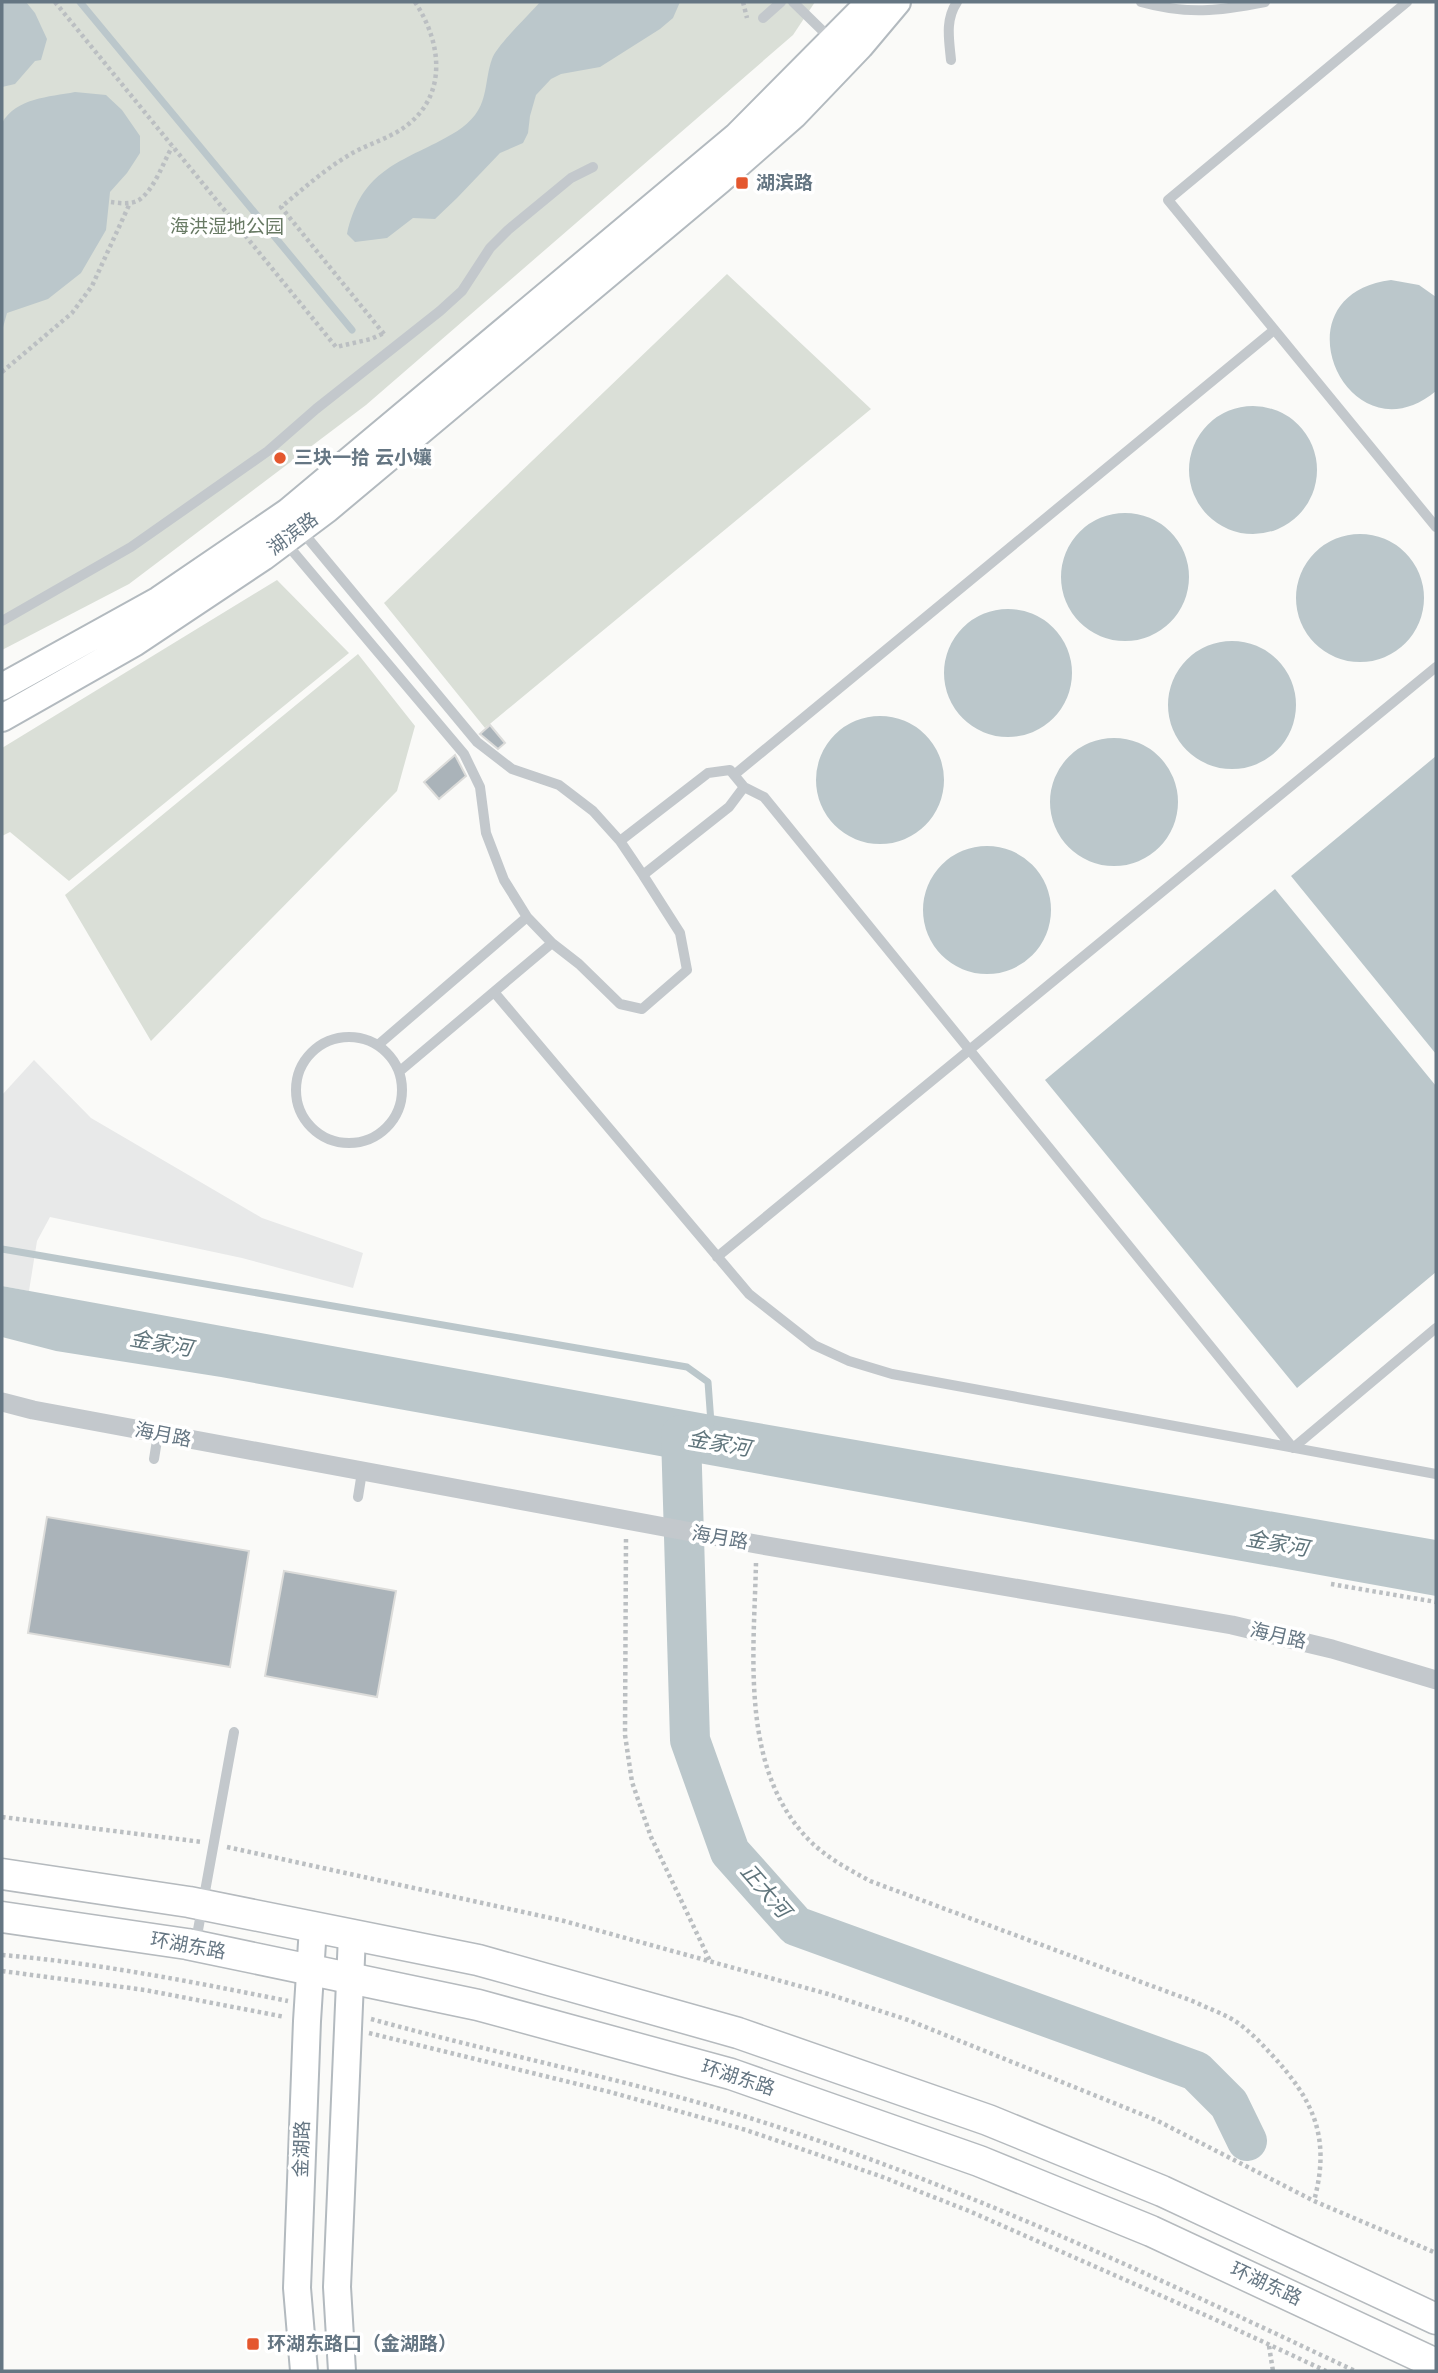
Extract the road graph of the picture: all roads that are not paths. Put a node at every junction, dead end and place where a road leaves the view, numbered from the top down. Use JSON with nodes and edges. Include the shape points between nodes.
{"nodes":[{"id":1,"x":781,"y":2,"type":"edge"},
{"id":2,"x":793,"y":2,"type":"edge"},
{"id":3,"x":870,"y":2,"type":"edge"},
{"id":4,"x":897,"y":2,"type":"edge"},
{"id":5,"x":957,"y":2,"type":"edge"},
{"id":6,"x":1141,"y":2,"type":"edge"},
{"id":7,"x":1265,"y":2,"type":"edge"},
{"id":8,"x":1407,"y":2,"type":"edge"},
{"id":9,"x":763,"y":18,"type":"dead end"},
{"id":10,"x":832,"y":41,"type":"junction"},
{"id":11,"x":951,"y":60,"type":"dead end"},
{"id":12,"x":593,"y":167,"type":"dead end"},
{"id":13,"x":1274,"y":330,"type":"junction"},
{"id":14,"x":1436,"y":527,"type":"edge"},
{"id":15,"x":292,"y":535,"type":"junction"},
{"id":16,"x":2,"y":621,"type":"edge"},
{"id":17,"x":1436,"y":667,"type":"edge"},
{"id":18,"x":2,"y":687,"type":"edge"},
{"id":19,"x":2,"y":718,"type":"edge"},
{"id":20,"x":734,"y":775,"type":"junction"},
{"id":21,"x":744,"y":787,"type":"junction"},
{"id":22,"x":620,"y":841,"type":"junction"},
{"id":23,"x":643,"y":875,"type":"junction"},
{"id":24,"x":527,"y":917,"type":"junction"},
{"id":25,"x":552,"y":943,"type":"junction"},
{"id":26,"x":494,"y":992,"type":"junction"},
{"id":27,"x":379,"y":1045,"type":"junction"},
{"id":28,"x":970,"y":1051,"type":"junction"},
{"id":29,"x":400,"y":1071,"type":"junction"},
{"id":30,"x":717,"y":1258,"type":"junction"},
{"id":31,"x":1436,"y":1328,"type":"edge"},
{"id":32,"x":2,"y":1402,"type":"edge"},
{"id":33,"x":158,"y":1434,"type":"junction"},
{"id":34,"x":1293,"y":1448,"type":"junction"},
{"id":35,"x":153,"y":1459,"type":"dead end"},
{"id":36,"x":362,"y":1472,"type":"junction"},
{"id":37,"x":1436,"y":1474,"type":"edge"},
{"id":38,"x":358,"y":1497,"type":"dead end"},
{"id":39,"x":1436,"y":1680,"type":"edge"},
{"id":40,"x":234,"y":1732,"type":"dead end"},
{"id":41,"x":2,"y":1874,"type":"edge"},
{"id":42,"x":202,"y":1904,"type":"junction"},
{"id":43,"x":2,"y":1917,"type":"edge"},
{"id":44,"x":313,"y":1927,"type":"junction"},
{"id":45,"x":352,"y":1935,"type":"junction"},
{"id":46,"x":195,"y":1946,"type":"junction"},
{"id":47,"x":310,"y":1970,"type":"junction"},
{"id":48,"x":351,"y":1978,"type":"junction"},
{"id":49,"x":1436,"y":2319,"type":"edge"},
{"id":50,"x":1436,"y":2364,"type":"edge"},
{"id":51,"x":304,"y":2371,"type":"edge"},
{"id":52,"x":342,"y":2371,"type":"edge"}],
"edges":[{"from":1,"to":9,"type":"lane"},
{"from":2,"to":10,"type":"lane"},
{"from":3,"to":10,"type":"main road","name":"湖滨路"},
{"from":4,"to":15,"type":"main road","name":"湖滨路","via":[[785,123]]},
{"from":5,"to":11,"type":"lane","via":[[949,14]]},
{"from":6,"to":7,"type":"lane","via":[[1183,12]]},
{"from":8,"to":13,"type":"lane","via":[[1168,200]]},
{"from":10,"to":18,"type":"main road","name":"湖滨路","via":[[737,136],[288,512],[159,600]]},
{"from":12,"to":16,"type":"lane","via":[[570,178],[508,230],[490,248],[462,291],[268,451],[131,547]]},
{"from":13,"to":14,"type":"lane"},
{"from":13,"to":20,"type":"lane"},
{"from":15,"to":19,"type":"main road","name":"湖滨路","via":[[134,643]]},
{"from":15,"to":22,"type":"lane","via":[[477,742],[512,769],[559,785],[593,811]]},
{"from":15,"to":24,"type":"lane","via":[[464,754],[480,787],[490,844],[504,880]]},
{"from":17,"to":28,"type":"lane"},
{"from":20,"to":21,"type":"lane"},
{"from":20,"to":22,"type":"lane","via":[[730,770],[708,773]]},
{"from":21,"to":23,"type":"lane","via":[[729,807]]},
{"from":21,"to":28,"type":"lane","via":[[764,797]]},
{"from":22,"to":23,"type":"lane"},
{"from":23,"to":25,"type":"lane","via":[[680,933],[687,970],[642,1009],[620,1004]]},
{"from":24,"to":25,"type":"lane"},
{"from":24,"to":27,"type":"lane"},
{"from":25,"to":26,"type":"lane"},
{"from":26,"to":29,"type":"lane"},
{"from":26,"to":30,"type":"lane"},
{"from":27,"to":29,"type":"lane"},
{"from":27,"to":29,"type":"lane","via":[[362,1037],[344,1037],[327,1041],[312,1052],[301,1066],[296,1084],[304,1118],[331,1140],[365,1141],[393,1121],[401,1105]]},
{"from":28,"to":30,"type":"lane"},
{"from":28,"to":34,"type":"lane"},
{"from":30,"to":34,"type":"lane","via":[[749,1294],[782,1321],[814,1345],[849,1361],[892,1374]]},
{"from":31,"to":34,"type":"lane"},
{"from":32,"to":33,"type":"street","name":"海月路"},
{"from":33,"to":35,"type":"lane"},
{"from":33,"to":36,"type":"street","name":"海月路"},
{"from":34,"to":37,"type":"lane"},
{"from":36,"to":38,"type":"lane"},
{"from":36,"to":39,"type":"street","name":"海月路","via":[[1231,1625]]},
{"from":40,"to":42,"type":"lane"},
{"from":41,"to":42,"type":"main road","name":"环湖东路"},
{"from":42,"to":44,"type":"main road","name":"环湖东路"},
{"from":42,"to":46,"type":"lane"},
{"from":43,"to":46,"type":"main road","name":"环湖东路"},
{"from":44,"to":45,"type":"main road","name":"环湖东路"},
{"from":44,"to":47,"type":"main road","name":"金湖路"},
{"from":45,"to":48,"type":"main road"},
{"from":45,"to":49,"type":"main road","name":"环湖东路","via":[[478,1960],[738,2033],[988,2120],[1162,2192]]},
{"from":46,"to":47,"type":"main road","name":"环湖东路"},
{"from":47,"to":48,"type":"main road","name":"环湖东路"},
{"from":47,"to":51,"type":"main road","name":"金湖路","via":[[297,2288]]},
{"from":48,"to":50,"type":"main road","name":"环湖东路","via":[[478,2005],[732,2074],[979,2161],[1151,2231]]},
{"from":48,"to":52,"type":"main road","via":[[337,2287]]}]}
